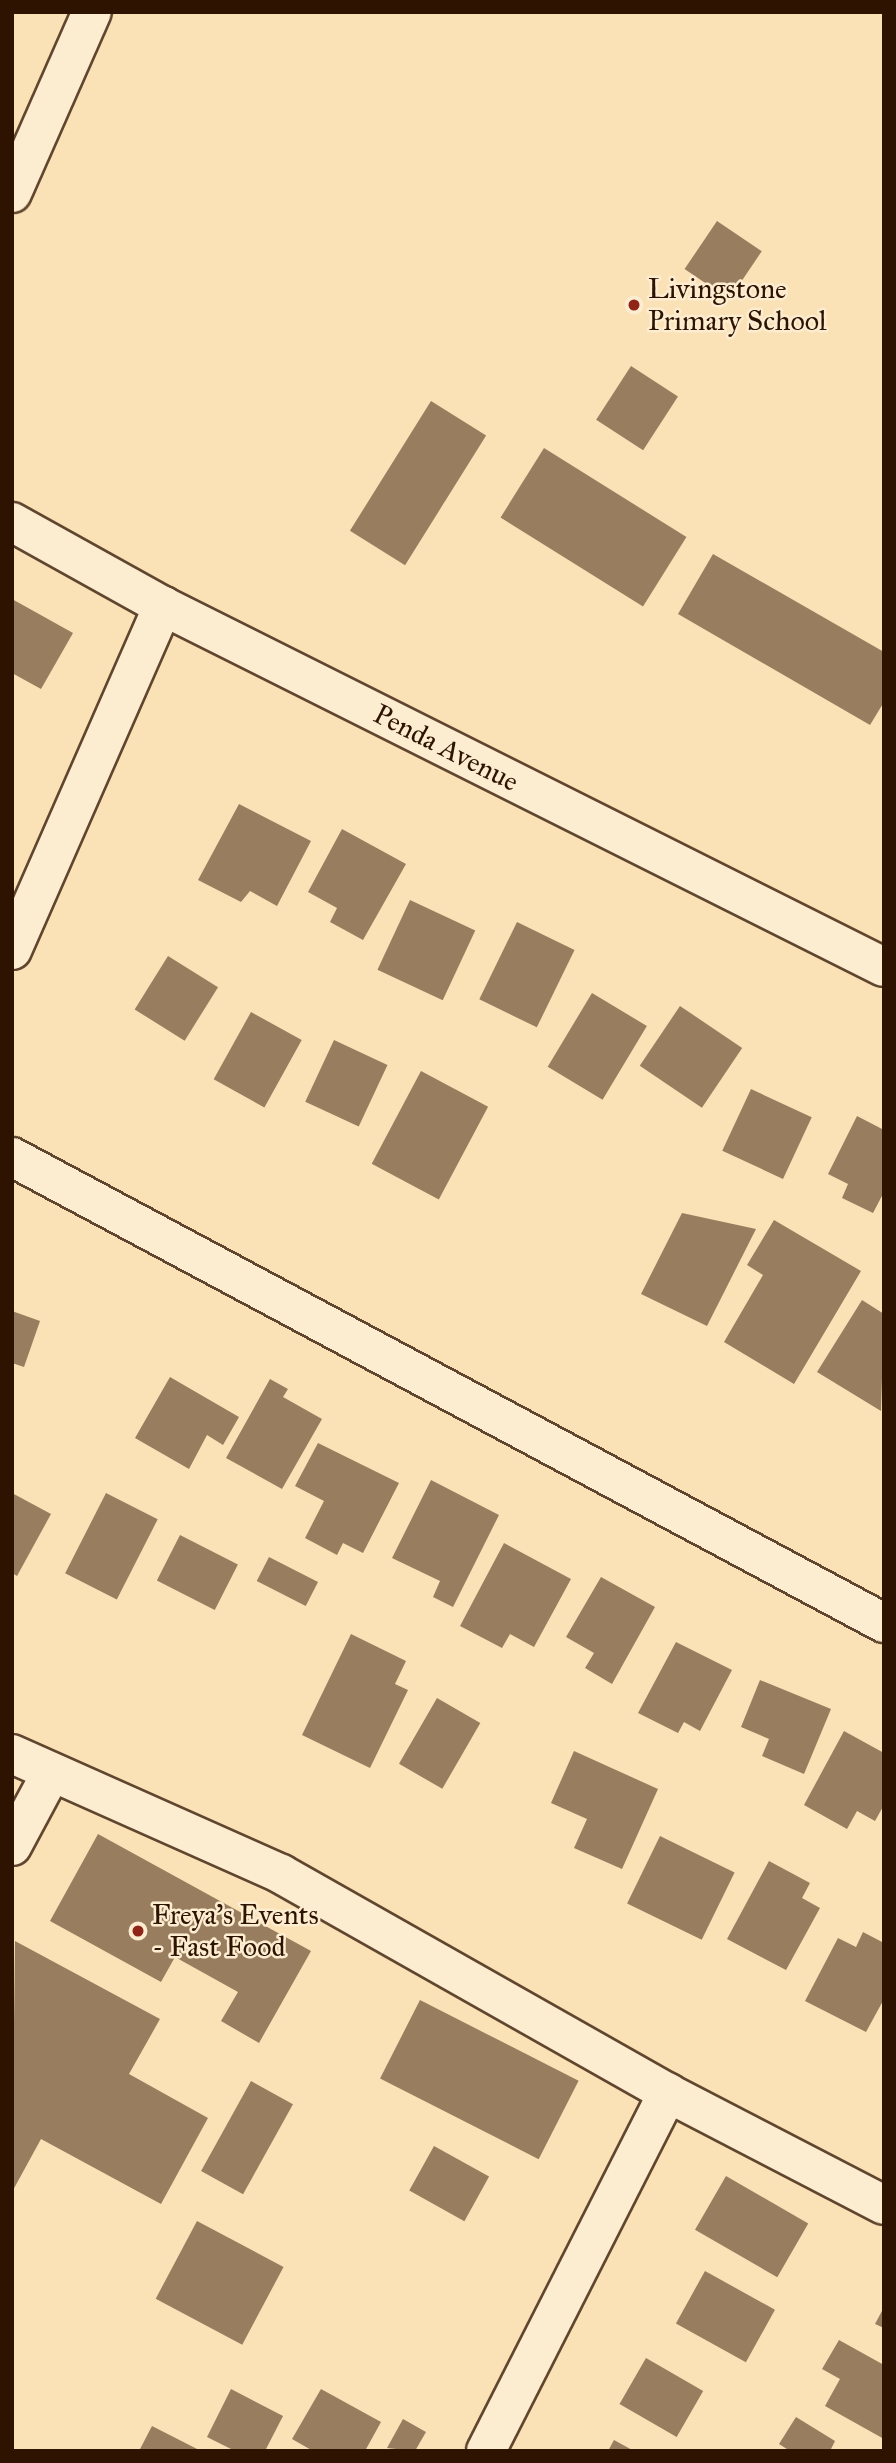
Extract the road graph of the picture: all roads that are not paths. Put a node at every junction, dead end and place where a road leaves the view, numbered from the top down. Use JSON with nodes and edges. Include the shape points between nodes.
{"nodes":[{"id":1,"x":92,"y":12,"type":"edge"},
{"id":2,"x":12,"y":193,"type":"edge"},
{"id":3,"x":12,"y":522,"type":"edge"},
{"id":4,"x":163,"y":606,"type":"junction"},
{"id":5,"x":12,"y":950,"type":"edge"},
{"id":6,"x":884,"y":968,"type":"edge"},
{"id":7,"x":12,"y":1157,"type":"edge"},
{"id":8,"x":884,"y":1623,"type":"edge"},
{"id":9,"x":12,"y":1754,"type":"edge"},
{"id":10,"x":50,"y":1775,"type":"junction"},
{"id":11,"x":12,"y":1846,"type":"edge"},
{"id":12,"x":668,"y":2092,"type":"junction"},
{"id":13,"x":884,"y":2205,"type":"edge"},
{"id":14,"x":486,"y":2451,"type":"edge"}],
"edges":[{"from":1,"to":2,"type":"street"},
{"from":3,"to":4,"type":"street","name":"Penda Avenue"},
{"from":4,"to":5,"type":"street"},
{"from":4,"to":6,"type":"street","name":"Penda Avenue"},
{"from":7,"to":8,"type":"street"},
{"from":9,"to":10,"type":"street"},
{"from":10,"to":11,"type":"street"},
{"from":10,"to":12,"type":"street","via":[[281,1874]]},
{"from":12,"to":13,"type":"street"},
{"from":12,"to":14,"type":"street"}]}
